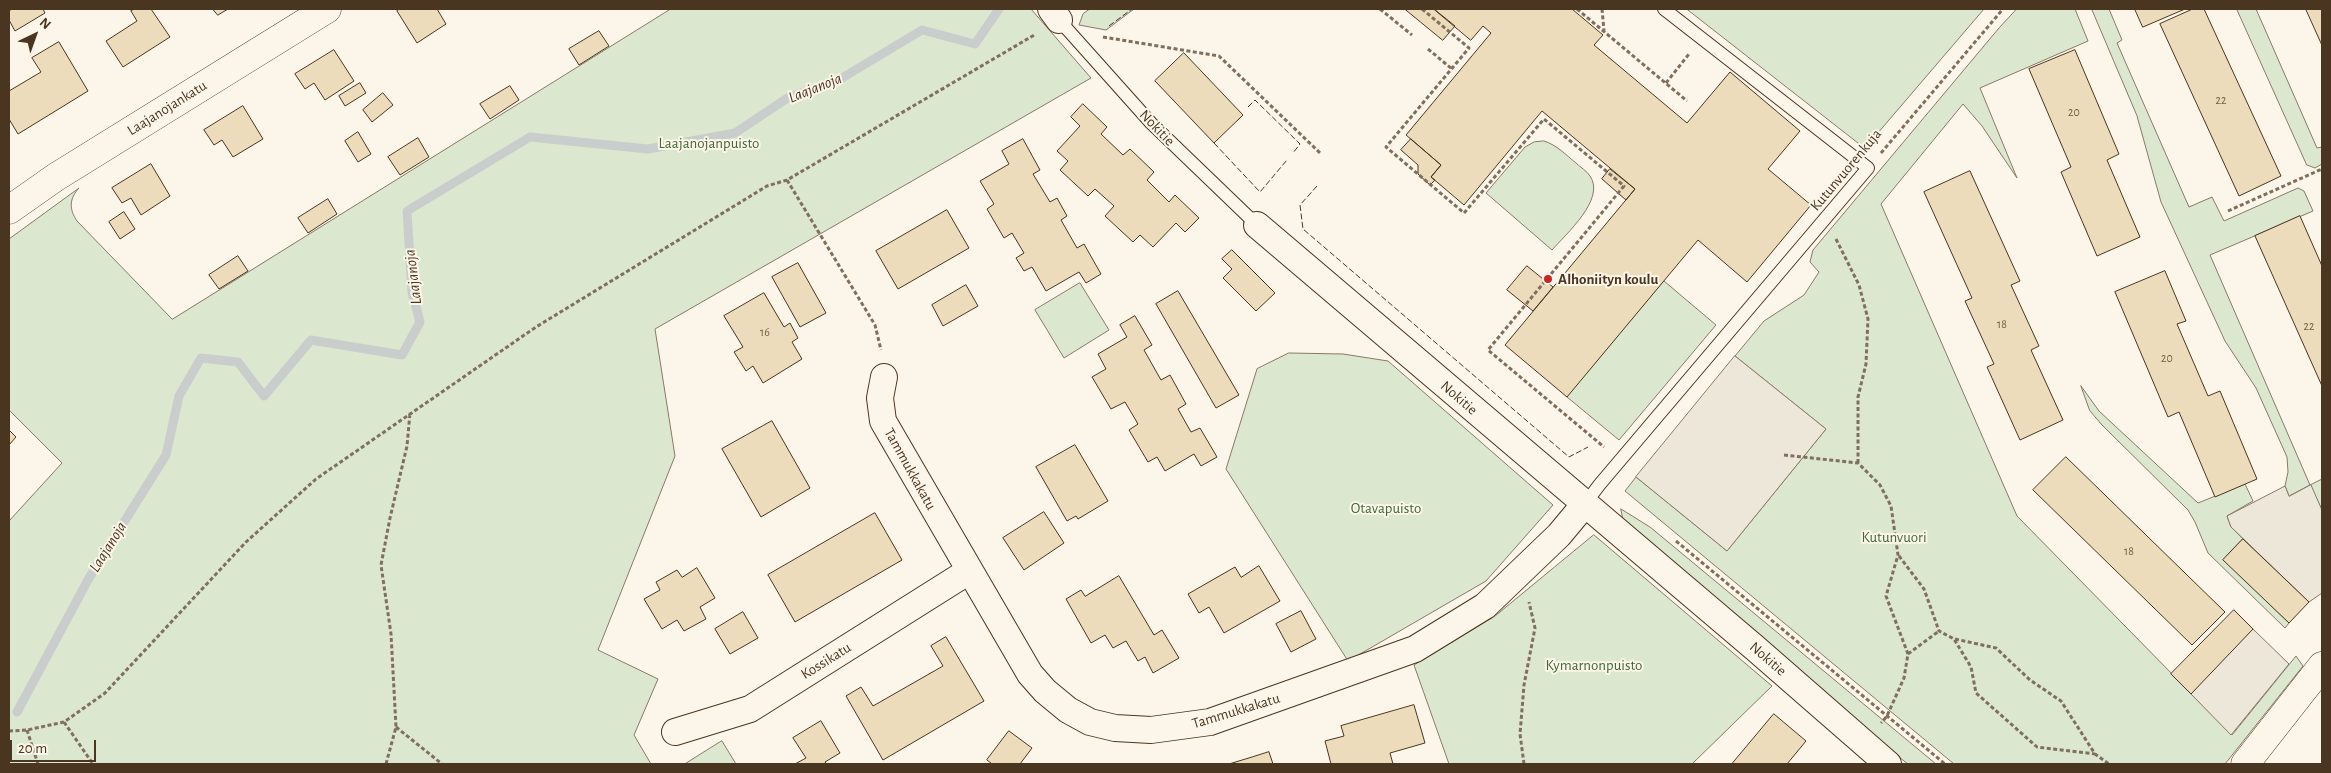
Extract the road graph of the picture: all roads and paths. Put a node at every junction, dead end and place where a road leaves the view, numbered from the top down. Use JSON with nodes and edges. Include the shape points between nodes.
{"nodes":[{"id":1,"x":327,"y":9,"type":"edge"},
{"id":2,"x":1380,"y":9,"type":"edge"},
{"id":3,"x":1422,"y":9,"type":"edge"},
{"id":4,"x":1577,"y":9,"type":"edge"},
{"id":5,"x":1602,"y":9,"type":"edge"},
{"id":6,"x":1664,"y":9,"type":"edge"},
{"id":7,"x":2003,"y":9,"type":"edge"},
{"id":8,"x":1059,"y":20,"type":"edge"},
{"id":9,"x":1604,"y":32,"type":"junction"},
{"id":10,"x":1412,"y":35,"type":"dead end"},
{"id":11,"x":1702,"y":38,"type":"junction"},
{"id":12,"x":1428,"y":49,"type":"dead end"},
{"id":13,"x":1452,"y":69,"type":"junction"},
{"id":14,"x":1666,"y":83,"type":"junction"},
{"id":15,"x":1687,"y":101,"type":"dead end"},
{"id":16,"x":1320,"y":153,"type":"dead end"},
{"id":17,"x":1868,"y":168,"type":"junction"},
{"id":18,"x":2322,"y":169,"type":"edge"},
{"id":19,"x":787,"y":180,"type":"junction"},
{"id":20,"x":9,"y":210,"type":"edge"},
{"id":21,"x":2228,"y":211,"type":"dead end"},
{"id":22,"x":1826,"y":218,"type":"junction"},
{"id":23,"x":1257,"y":225,"type":"joint"},
{"id":24,"x":884,"y":378,"type":"joint"},
{"id":25,"x":410,"y":413,"type":"junction"},
{"id":26,"x":1784,"y":455,"type":"dead end"},
{"id":27,"x":1620,"y":460,"type":"junction"},
{"id":28,"x":1858,"y":463,"type":"junction"},
{"id":29,"x":1584,"y":505,"type":"junction"},
{"id":30,"x":1672,"y":538,"type":"dead end"},
{"id":31,"x":1898,"y":556,"type":"junction"},
{"id":32,"x":969,"y":571,"type":"junction"},
{"id":33,"x":1522,"y":572,"type":"junction"},
{"id":34,"x":1940,"y":631,"type":"junction"},
{"id":35,"x":1954,"y":639,"type":"junction"},
{"id":36,"x":1908,"y":654,"type":"junction"},
{"id":37,"x":2322,"y":666,"type":"edge"},
{"id":38,"x":1887,"y":716,"type":"junction"},
{"id":39,"x":64,"y":722,"type":"junction"},
{"id":40,"x":396,"y":728,"type":"junction"},
{"id":41,"x":27,"y":730,"type":"junction"},
{"id":42,"x":9,"y":731,"type":"edge"},
{"id":43,"x":675,"y":732,"type":"dead end"},
{"id":44,"x":2095,"y":754,"type":"junction"},
{"id":45,"x":38,"y":764,"type":"edge"},
{"id":46,"x":93,"y":764,"type":"edge"},
{"id":47,"x":386,"y":764,"type":"edge"},
{"id":48,"x":442,"y":764,"type":"edge"},
{"id":49,"x":1524,"y":764,"type":"edge"},
{"id":50,"x":1888,"y":764,"type":"edge"},
{"id":51,"x":1945,"y":764,"type":"edge"},
{"id":52,"x":2109,"y":764,"type":"edge"},
{"id":53,"x":2245,"y":764,"type":"edge"}],
"edges":[{"from":1,"to":20,"type":"street","name":"Laajanojankatu","via":[[56,177]]},
{"from":2,"to":10,"type":"path"},
{"from":3,"to":13,"type":"path","via":[[1469,48]]},
{"from":4,"to":9,"type":"path"},
{"from":5,"to":9,"type":"path"},
{"from":6,"to":11,"type":"lane"},
{"from":7,"to":17,"type":"path","name":"Kutunvuorenkuja"},
{"from":8,"to":16,"type":"path","via":[[1219,56]]},
{"from":8,"to":19,"type":"path"},
{"from":8,"to":23,"type":"lane","name":"Nokitie","via":[[1151,123]]},
{"from":9,"to":14,"type":"path"},
{"from":11,"to":14,"type":"path"},
{"from":11,"to":17,"type":"lane"},
{"from":12,"to":13,"type":"path"},
{"from":13,"to":27,"type":"path","via":[[1386,147],[1464,213],[1544,119],[1624,186],[1488,350]]},
{"from":14,"to":15,"type":"path"},
{"from":17,"to":22,"type":"lane","name":"Kutunvuorenkuja"},
{"from":18,"to":21,"type":"path"},
{"from":19,"to":24,"type":"path","via":[[875,325],[882,351]]},
{"from":19,"to":25,"type":"path","via":[[767,186],[536,327]]},
{"from":22,"to":27,"type":"lane","name":"Kutunvuorenkuja"},
{"from":22,"to":28,"type":"path","via":[[1859,285],[1868,320],[1866,364],[1858,397]]},
{"from":23,"to":29,"type":"street","name":"Nokitie"},
{"from":24,"to":32,"type":"street","name":"Tammukkakatu","via":[[880,398],[883,421]]},
{"from":25,"to":39,"type":"path","via":[[316,479],[246,542],[105,693]]},
{"from":25,"to":40,"type":"path","via":[[407,446],[381,565],[391,634]]},
{"from":26,"to":28,"type":"path"},
{"from":27,"to":29,"type":"lane","name":"Kutunvuorenkuja"},
{"from":28,"to":31,"type":"path","via":[[1880,485],[1892,506]]},
{"from":29,"to":33,"type":"street","name":"Tammukkakatu"},
{"from":29,"to":50,"type":"street","name":"Nokitie"},
{"from":30,"to":38,"type":"path"},
{"from":31,"to":34,"type":"path","via":[[1924,589]]},
{"from":31,"to":36,"type":"path","via":[[1886,596]]},
{"from":32,"to":33,"type":"street","name":"Tammukkakatu","via":[[1030,674],[1045,691],[1068,710],[1090,722],[1115,728],[1151,730],[1210,722],[1415,649],[1485,606]]},
{"from":32,"to":43,"type":"street","name":"Kossikatu","via":[[750,709]]},
{"from":33,"to":49,"type":"path","via":[[1535,628],[1524,686],[1520,734]]},
{"from":34,"to":35,"type":"path"},
{"from":34,"to":36,"type":"path"},
{"from":35,"to":44,"type":"path","via":[[1996,648],[2030,680],[2061,701]]},
{"from":35,"to":44,"type":"path","via":[[1971,667],[1976,693],[2037,747]]},
{"from":36,"to":38,"type":"path","via":[[1904,678]]},
{"from":37,"to":53,"type":"street"},
{"from":38,"to":51,"type":"path"},
{"from":39,"to":41,"type":"path"},
{"from":39,"to":46,"type":"path"},
{"from":40,"to":47,"type":"path"},
{"from":40,"to":48,"type":"path"},
{"from":41,"to":42,"type":"path"},
{"from":41,"to":45,"type":"path"},
{"from":44,"to":52,"type":"path"}]}
